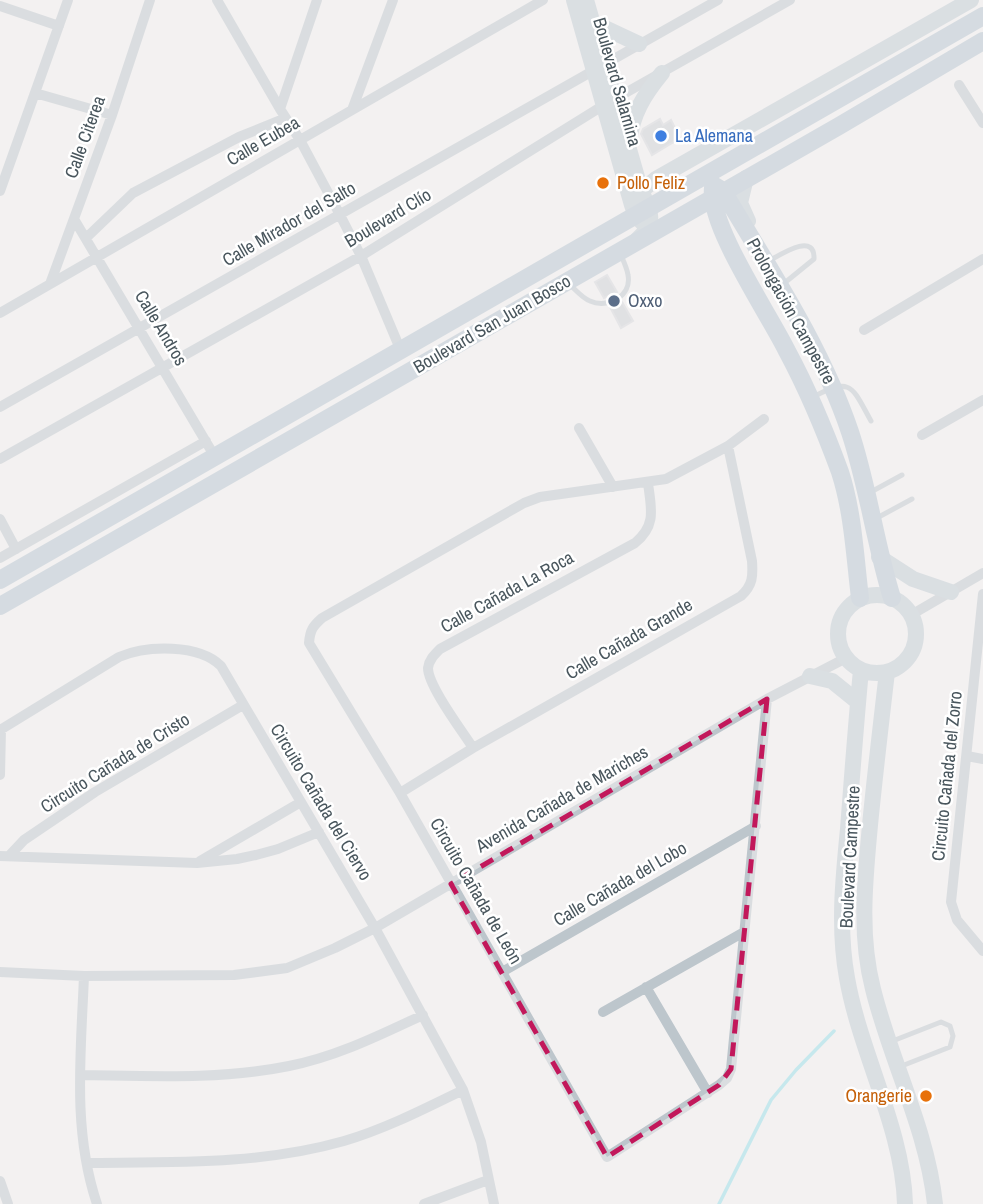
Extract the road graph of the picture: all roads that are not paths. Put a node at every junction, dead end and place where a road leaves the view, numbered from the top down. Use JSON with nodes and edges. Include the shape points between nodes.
{"nodes":[{"id":1,"x":68,"y":0,"type":"edge"},
{"id":2,"x":150,"y":0,"type":"edge"},
{"id":3,"x":216,"y":0,"type":"edge"},
{"id":4,"x":230,"y":0,"type":"edge"},
{"id":5,"x":317,"y":0,"type":"edge"},
{"id":6,"x":393,"y":0,"type":"edge"},
{"id":7,"x":543,"y":0,"type":"edge"},
{"id":8,"x":574,"y":0,"type":"edge"},
{"id":9,"x":586,"y":0,"type":"edge"},
{"id":10,"x":718,"y":0,"type":"edge"},
{"id":11,"x":790,"y":0,"type":"edge"},
{"id":12,"x":971,"y":0,"type":"edge"},
{"id":13,"x":0,"y":6,"type":"edge"},
{"id":14,"x":225,"y":14,"type":"junction"},
{"id":15,"x":983,"y":16,"type":"edge"},
{"id":16,"x":592,"y":22,"type":"junction"},
{"id":17,"x":59,"y":26,"type":"junction"},
{"id":18,"x":983,"y":41,"type":"edge"},
{"id":19,"x":639,"y":44,"type":"junction"},
{"id":20,"x":599,"y":66,"type":"junction"},
{"id":21,"x":662,"y":73,"type":"junction"},
{"id":22,"x":959,"y":85,"type":"dead end"},
{"id":23,"x":35,"y":93,"type":"junction"},
{"id":24,"x":610,"y":103,"type":"junction"},
{"id":25,"x":352,"y":110,"type":"junction"},
{"id":26,"x":283,"y":113,"type":"junction"},
{"id":27,"x":112,"y":115,"type":"junction"},
{"id":28,"x":983,"y":123,"type":"edge"},
{"id":29,"x":300,"y":140,"type":"junction"},
{"id":30,"x":755,"y":147,"type":"junction"},
{"id":31,"x":629,"y":148,"type":"junction"},
{"id":32,"x":723,"y":165,"type":"junction"},
{"id":33,"x":765,"y":168,"type":"junction"},
{"id":34,"x":746,"y":178,"type":"junction"},
{"id":35,"x":691,"y":183,"type":"junction"},
{"id":36,"x":0,"y":191,"type":"edge"},
{"id":37,"x":641,"y":191,"type":"junction"},
{"id":38,"x":717,"y":191,"type":"junction"},
{"id":39,"x":340,"y":215,"type":"junction"},
{"id":40,"x":74,"y":219,"type":"junction"},
{"id":41,"x":651,"y":219,"type":"junction"},
{"id":42,"x":86,"y":238,"type":"junction"},
{"id":43,"x":727,"y":239,"type":"junction"},
{"id":44,"x":619,"y":251,"type":"junction"},
{"id":45,"x":97,"y":256,"type":"junction"},
{"id":46,"x":360,"y":256,"type":"junction"},
{"id":47,"x":983,"y":259,"type":"edge"},
{"id":48,"x":764,"y":261,"type":"junction"},
{"id":49,"x":566,"y":281,"type":"junction"},
{"id":50,"x":50,"y":285,"type":"junction"},
{"id":51,"x":780,"y":287,"type":"junction"},
{"id":52,"x":0,"y":313,"type":"edge"},
{"id":53,"x":140,"y":328,"type":"junction"},
{"id":54,"x":864,"y":330,"type":"dead end"},
{"id":55,"x":401,"y":351,"type":"junction"},
{"id":56,"x":164,"y":368,"type":"junction"},
{"id":57,"x":832,"y":386,"type":"junction"},
{"id":58,"x":810,"y":398,"type":"junction"},
{"id":59,"x":983,"y":400,"type":"edge"},
{"id":60,"x":0,"y":407,"type":"edge"},
{"id":61,"x":764,"y":419,"type":"dead end"},
{"id":62,"x":871,"y":421,"type":"dead end"},
{"id":63,"x":579,"y":429,"type":"dead end"},
{"id":64,"x":922,"y":435,"type":"dead end"},
{"id":65,"x":206,"y":441,"type":"junction"},
{"id":66,"x":728,"y":446,"type":"junction"},
{"id":67,"x":215,"y":457,"type":"junction"},
{"id":68,"x":0,"y":459,"type":"edge"},
{"id":69,"x":902,"y":475,"type":"dead end"},
{"id":70,"x":648,"y":483,"type":"junction"},
{"id":71,"x":613,"y":487,"type":"junction"},
{"id":72,"x":867,"y":494,"type":"junction"},
{"id":73,"x":912,"y":499,"type":"dead end"},
{"id":74,"x":0,"y":519,"type":"edge"},
{"id":75,"x":872,"y":520,"type":"junction"},
{"id":76,"x":16,"y":549,"type":"junction"},
{"id":77,"x":879,"y":557,"type":"junction"},
{"id":78,"x":0,"y":558,"type":"edge"},
{"id":79,"x":983,"y":573,"type":"edge"},
{"id":80,"x":0,"y":580,"type":"edge"},
{"id":81,"x":951,"y":592,"type":"junction"},
{"id":82,"x":983,"y":594,"type":"edge"},
{"id":83,"x":860,"y":598,"type":"junction"},
{"id":84,"x":892,"y":598,"type":"junction"},
{"id":85,"x":0,"y":606,"type":"edge"},
{"id":86,"x":911,"y":615,"type":"junction"},
{"id":87,"x":846,"y":658,"type":"junction"},
{"id":88,"x":861,"y":670,"type":"junction"},
{"id":89,"x":887,"y":671,"type":"junction"},
{"id":90,"x":810,"y":676,"type":"junction"},
{"id":91,"x":979,"y":684,"type":"edge"},
{"id":92,"x":767,"y":699,"type":"junction"},
{"id":93,"x":858,"y":702,"type":"junction"},
{"id":94,"x":243,"y":705,"type":"junction"},
{"id":95,"x":1,"y":729,"type":"edge"},
{"id":96,"x":473,"y":748,"type":"junction"},
{"id":97,"x":967,"y":757,"type":"junction"},
{"id":98,"x":983,"y":759,"type":"edge"},
{"id":99,"x":0,"y":775,"type":"edge"},
{"id":100,"x":400,"y":793,"type":"junction"},
{"id":101,"x":301,"y":802,"type":"junction"},
{"id":102,"x":756,"y":825,"type":"junction"},
{"id":103,"x":319,"y":832,"type":"junction"},
{"id":104,"x":5,"y":856,"type":"edge"},
{"id":105,"x":197,"y":863,"type":"junction"},
{"id":106,"x":451,"y":884,"type":"junction"},
{"id":107,"x":375,"y":928,"type":"junction"},
{"id":108,"x":744,"y":932,"type":"junction"},
{"id":109,"x":981,"y":944,"type":"edge"},
{"id":110,"x":0,"y":972,"type":"edge"},
{"id":111,"x":502,"y":972,"type":"junction"},
{"id":112,"x":83,"y":975,"type":"junction"},
{"id":113,"x":646,"y":987,"type":"junction"},
{"id":114,"x":603,"y":1012,"type":"dead end"},
{"id":115,"x":423,"y":1015,"type":"junction"},
{"id":116,"x":890,"y":1042,"type":"junction"},
{"id":117,"x":898,"y":1067,"type":"junction"},
{"id":118,"x":81,"y":1075,"type":"junction"},
{"id":119,"x":463,"y":1090,"type":"junction"},
{"id":120,"x":708,"y":1093,"type":"junction"},
{"id":121,"x":908,"y":1098,"type":"junction"},
{"id":122,"x":884,"y":1107,"type":"junction"},
{"id":123,"x":87,"y":1163,"type":"junction"},
{"id":124,"x":488,"y":1180,"type":"junction"},
{"id":125,"x":0,"y":1181,"type":"edge"},
{"id":126,"x":8,"y":1204,"type":"edge"},
{"id":127,"x":97,"y":1204,"type":"edge"},
{"id":128,"x":424,"y":1204,"type":"edge"},
{"id":129,"x":494,"y":1204,"type":"edge"},
{"id":130,"x":905,"y":1204,"type":"edge"},
{"id":131,"x":935,"y":1204,"type":"edge"}],
"edges":[{"from":1,"to":17,"type":"street"},
{"from":2,"to":27,"type":"street","name":"Calle Citerea"},
{"from":3,"to":14,"type":"street"},
{"from":4,"to":14,"type":"street"},
{"from":5,"to":26,"type":"street"},
{"from":6,"to":25,"type":"street"},
{"from":7,"to":25,"type":"street","name":"Calle Eubea"},
{"from":8,"to":20,"type":"street","name":"Boulevard Salamina"},
{"from":9,"to":16,"type":"street","name":"Boulevard Salamina"},
{"from":10,"to":19,"type":"street","name":"Calle Mirador del Salto"},
{"from":11,"to":21,"type":"street","name":"Boulevard Clío"},
{"from":12,"to":37,"type":"street"},
{"from":13,"to":17,"type":"street"},
{"from":14,"to":26,"type":"street"},
{"from":15,"to":30,"type":"main road","name":"Boulevard San Juan Bosco"},
{"from":16,"to":19,"type":"street"},
{"from":16,"to":20,"type":"street","name":"Boulevard Salamina"},
{"from":17,"to":23,"type":"street"},
{"from":18,"to":33,"type":"main road","name":"Boulevard San Juan Bosco"},
{"from":19,"to":20,"type":"street","name":"Calle Mirador del Salto"},
{"from":20,"to":24,"type":"street","name":"Boulevard Salamina"},
{"from":20,"to":39,"type":"street","name":"Calle Mirador del Salto"},
{"from":21,"to":24,"type":"street","name":"Boulevard Clío"},
{"from":21,"to":31,"type":"street","via":[[635,113]]},
{"from":22,"to":28,"type":"street"},
{"from":23,"to":27,"type":"street"},
{"from":23,"to":36,"type":"street"},
{"from":24,"to":31,"type":"street","name":"Boulevard Salamina"},
{"from":24,"to":41,"type":"street","name":"Boulevard Salamina"},
{"from":24,"to":46,"type":"street","name":"Boulevard Clío"},
{"from":25,"to":29,"type":"street","name":"Calle Eubea"},
{"from":26,"to":29,"type":"street"},
{"from":26,"to":42,"type":"street","via":[[133,193]]},
{"from":27,"to":40,"type":"street","name":"Calle Citerea"},
{"from":29,"to":39,"type":"street"},
{"from":29,"to":45,"type":"street","name":"Calle Eubea"},
{"from":30,"to":32,"type":"main road","name":"Boulevard San Juan Bosco"},
{"from":30,"to":33,"type":"main road","via":[[750,165]]},
{"from":31,"to":37,"type":"street","name":"Boulevard Salamina"},
{"from":32,"to":35,"type":"main road","name":"Boulevard San Juan Bosco"},
{"from":32,"to":38,"type":"main road"},
{"from":33,"to":34,"type":"main road","name":"Boulevard San Juan Bosco"},
{"from":34,"to":38,"type":"main road","name":"Boulevard San Juan Bosco"},
{"from":34,"to":48,"type":"street","via":[[740,203],[761,244]]},
{"from":35,"to":38,"type":"main road"},
{"from":35,"to":41,"type":"main road","name":"Boulevard San Juan Bosco"},
{"from":37,"to":41,"type":"street","name":"Boulevard Salamina"},
{"from":38,"to":41,"type":"main road","name":"Boulevard San Juan Bosco"},
{"from":38,"to":43,"type":"main road","name":"Prolongación Campestre","via":[[716,217]]},
{"from":38,"to":48,"type":"main road","name":"Prolongación Campestre"},
{"from":39,"to":46,"type":"street"},
{"from":39,"to":53,"type":"street","name":"Calle Mirador del Salto"},
{"from":40,"to":42,"type":"street","name":"Calle Andros"},
{"from":40,"to":50,"type":"street","name":"Calle Citerea"},
{"from":41,"to":43,"type":"main road","via":[[705,222]]},
{"from":41,"to":44,"type":"main road","name":"Boulevard San Juan Bosco","via":[[637,222],[635,242]]},
{"from":41,"to":55,"type":"main road","name":"Boulevard San Juan Bosco"},
{"from":42,"to":45,"type":"street","name":"Calle Andros"},
{"from":43,"to":58,"type":"main road","name":"Prolongación Campestre"},
{"from":44,"to":49,"type":"main road","name":"Boulevard San Juan Bosco"},
{"from":44,"to":49,"type":"lane","via":[[629,277],[626,291],[616,302],[589,301]]},
{"from":45,"to":50,"type":"street","name":"Calle Eubea"},
{"from":45,"to":53,"type":"street","name":"Calle Andros"},
{"from":46,"to":55,"type":"street"},
{"from":46,"to":56,"type":"street","name":"Boulevard Clío"},
{"from":47,"to":54,"type":"street"},
{"from":48,"to":51,"type":"main road","name":"Prolongación Campestre"},
{"from":48,"to":51,"type":"lane","via":[[805,244],[811,247],[814,259]]},
{"from":49,"to":85,"type":"main road","name":"Boulevard San Juan Bosco"},
{"from":50,"to":52,"type":"street","name":"Calle Eubea"},
{"from":51,"to":57,"type":"main road","name":"Prolongación Campestre"},
{"from":53,"to":56,"type":"street","name":"Calle Andros"},
{"from":53,"to":60,"type":"street","name":"Calle Mirador del Salto"},
{"from":55,"to":67,"type":"main road","name":"Boulevard San Juan Bosco"},
{"from":56,"to":65,"type":"street","name":"Calle Andros"},
{"from":56,"to":68,"type":"street","name":"Boulevard Clío"},
{"from":57,"to":58,"type":"lane"},
{"from":57,"to":62,"type":"lane","via":[[854,390]]},
{"from":57,"to":72,"type":"main road","name":"Prolongación Campestre"},
{"from":58,"to":83,"type":"main road","name":"Prolongación Campestre","via":[[841,475]]},
{"from":59,"to":64,"type":"street"},
{"from":61,"to":66,"type":"street","name":"Circuito Cañada de León"},
{"from":63,"to":71,"type":"street"},
{"from":65,"to":67,"type":"street","name":"Calle Andros"},
{"from":65,"to":76,"type":"street"},
{"from":66,"to":70,"type":"street","name":"Circuito Cañada de León","via":[[684,471]]},
{"from":66,"to":96,"type":"street","name":"Calle Cañada Grande","via":[[752,561],[750,588]]},
{"from":67,"to":80,"type":"main road","name":"Boulevard San Juan Bosco"},
{"from":69,"to":72,"type":"lane"},
{"from":70,"to":71,"type":"street","name":"Circuito Cañada de León"},
{"from":70,"to":96,"type":"street","name":"Calle Cañada La Roca","via":[[651,511],[644,536],[432,657],[428,668],[432,683]]},
{"from":71,"to":100,"type":"street","name":"Circuito Cañada de León","via":[[524,503],[312,626],[309,643]]},
{"from":72,"to":75,"type":"main road","name":"Prolongación Campestre"},
{"from":73,"to":75,"type":"lane"},
{"from":74,"to":76,"type":"street"},
{"from":75,"to":77,"type":"main road","name":"Prolongación Campestre"},
{"from":76,"to":78,"type":"street"},
{"from":77,"to":81,"type":"street","via":[[914,579]]},
{"from":77,"to":84,"type":"main road","name":"Prolongación Campestre"},
{"from":79,"to":81,"type":"street"},
{"from":81,"to":86,"type":"street"},
{"from":82,"to":91,"type":"street","name":"Circuito Cañada del Zorro"},
{"from":83,"to":84,"type":"street","via":[[876,594]]},
{"from":83,"to":87,"type":"street","via":[[850,605],[839,625],[838,638]]},
{"from":84,"to":86,"type":"street"},
{"from":86,"to":89,"type":"street","via":[[915,642],[909,655]]},
{"from":87,"to":88,"type":"street"},
{"from":87,"to":90,"type":"street","name":"Avenida Cañada de Mariches"},
{"from":88,"to":89,"type":"street"},
{"from":88,"to":93,"type":"street","name":"Boulevard Campestre"},
{"from":89,"to":116,"type":"street","name":"Boulevard Campestre","via":[[863,911],[873,989]]},
{"from":90,"to":92,"type":"street","name":"Avenida Cañada de Mariches"},
{"from":90,"to":93,"type":"street","via":[[832,681]]},
{"from":91,"to":97,"type":"street","name":"Circuito Cañada del Zorro"},
{"from":92,"to":102,"type":"street","name":"Circuito Cañada de León"},
{"from":92,"to":106,"type":"street","name":"Avenida Cañada de Mariches"},
{"from":93,"to":122,"type":"street","name":"Boulevard Campestre","via":[[842,949],[854,1011]]},
{"from":94,"to":95,"type":"street","name":"Circuito Cañada del Ciervo","via":[[212,658],[150,648],[119,657]]},
{"from":94,"to":101,"type":"street","name":"Circuito Cañada del Ciervo"},
{"from":94,"to":104,"type":"street","name":"Circuito Cañada de Cristo","via":[[95,792]]},
{"from":95,"to":99,"type":"street","name":"Circuito Cañada del Ciervo"},
{"from":96,"to":100,"type":"street","name":"Calle Cañada Grande"},
{"from":97,"to":98,"type":"street"},
{"from":97,"to":109,"type":"street","name":"Circuito Cañada del Zorro","via":[[951,902],[957,920]]},
{"from":100,"to":106,"type":"street","name":"Circuito Cañada de León"},
{"from":101,"to":103,"type":"street","name":"Circuito Cañada del Ciervo"},
{"from":101,"to":105,"type":"street"},
{"from":102,"to":108,"type":"street","name":"Circuito Cañada de León"},
{"from":102,"to":111,"type":"street","name":"Calle Cañada del Lobo"},
{"from":103,"to":105,"type":"street","via":[[256,855]]},
{"from":103,"to":107,"type":"street","name":"Circuito Cañada del Ciervo"},
{"from":104,"to":105,"type":"street"},
{"from":106,"to":107,"type":"street","name":"Avenida Cañada de Mariches"},
{"from":106,"to":111,"type":"street","name":"Circuito Cañada de León"},
{"from":107,"to":112,"type":"street","name":"Avenida Cañada de Mariches","via":[[287,968],[234,975]]},
{"from":107,"to":115,"type":"street","name":"Circuito Cañada del Ciervo"},
{"from":108,"to":113,"type":"street"},
{"from":108,"to":120,"type":"street","name":"Circuito Cañada de León","via":[[731,1069]]},
{"from":110,"to":112,"type":"street","name":"Avenida Cañada de Mariches"},
{"from":111,"to":120,"type":"street","name":"Circuito Cañada de León","via":[[607,1157]]},
{"from":112,"to":118,"type":"street"},
{"from":113,"to":114,"type":"street"},
{"from":113,"to":120,"type":"street"},
{"from":115,"to":118,"type":"street","via":[[345,1050],[290,1066],[221,1075]]},
{"from":115,"to":119,"type":"street","name":"Circuito Cañada del Ciervo"},
{"from":116,"to":117,"type":"street","name":"Boulevard Campestre"},
{"from":116,"to":117,"type":"lane","via":[[941,1022],[950,1026],[950,1047]]},
{"from":117,"to":121,"type":"street","name":"Boulevard Campestre"},
{"from":118,"to":123,"type":"street","via":[[79,1108]]},
{"from":119,"to":123,"type":"street","via":[[344,1141],[287,1153],[229,1161]]},
{"from":119,"to":124,"type":"street","name":"Circuito Cañada del Ciervo"},
{"from":121,"to":122,"type":"street"},
{"from":121,"to":131,"type":"street","name":"Boulevard Campestre","via":[[925,1149]]},
{"from":122,"to":130,"type":"street","name":"Boulevard Campestre","via":[[900,1163]]},
{"from":123,"to":127,"type":"street"},
{"from":124,"to":128,"type":"street"},
{"from":124,"to":129,"type":"street","name":"Circuito Cañada del Ciervo"},
{"from":125,"to":126,"type":"street"}]}
